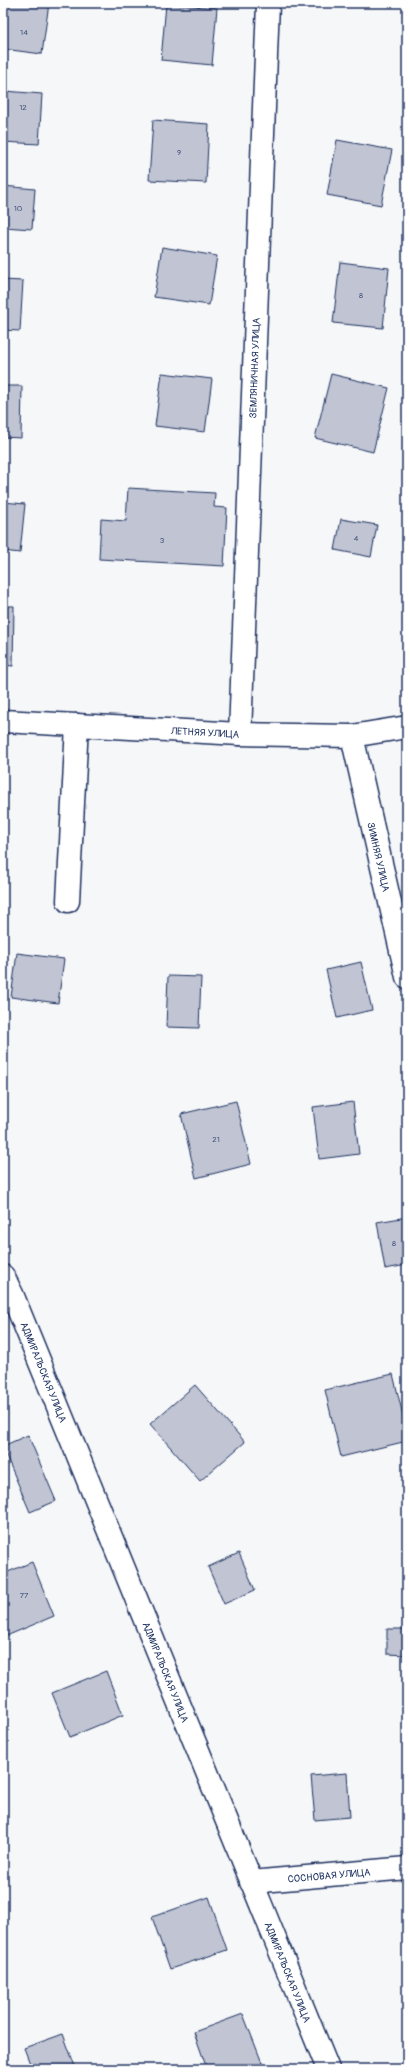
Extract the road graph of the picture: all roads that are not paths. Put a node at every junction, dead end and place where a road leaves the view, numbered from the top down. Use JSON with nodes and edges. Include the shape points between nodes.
{"nodes":[{"id":1,"x":268,"y":3,"type":"edge"},
{"id":2,"x":3,"y":721,"type":"edge"},
{"id":3,"x":77,"y":725,"type":"junction"},
{"id":4,"x":407,"y":727,"type":"edge"},
{"id":5,"x":240,"y":734,"type":"junction"},
{"id":6,"x":352,"y":736,"type":"junction"},
{"id":7,"x":68,"y":901,"type":"dead end"},
{"id":8,"x":407,"y":977,"type":"edge"},
{"id":9,"x":3,"y":1276,"type":"edge"},
{"id":10,"x":407,"y":1868,"type":"edge"},
{"id":11,"x":251,"y":1882,"type":"junction"},
{"id":12,"x":328,"y":2069,"type":"edge"}],
"edges":[{"from":1,"to":5,"type":"street","name":"ЗЕМЛЯНИЧНАЯ УЛИЦА"},
{"from":2,"to":3,"type":"street","name":"ЛЕТНЯЯ УЛИЦА"},
{"from":3,"to":5,"type":"street","name":"ЛЕТНЯЯ УЛИЦА"},
{"from":3,"to":7,"type":"street"},
{"from":4,"to":6,"type":"street","name":"ЛЕТНЯЯ УЛИЦА"},
{"from":5,"to":6,"type":"street","name":"ЛЕТНЯЯ УЛИЦА"},
{"from":6,"to":8,"type":"street","name":"ЗИМНЯЯ УЛИЦА"},
{"from":9,"to":11,"type":"street","name":"АДМИРАЛЬСКАЯ УЛИЦА"},
{"from":10,"to":11,"type":"street","name":"СОСНОВАЯ УЛИЦА"},
{"from":11,"to":12,"type":"street","name":"АДМИРАЛЬСКАЯ УЛИЦА"}]}
